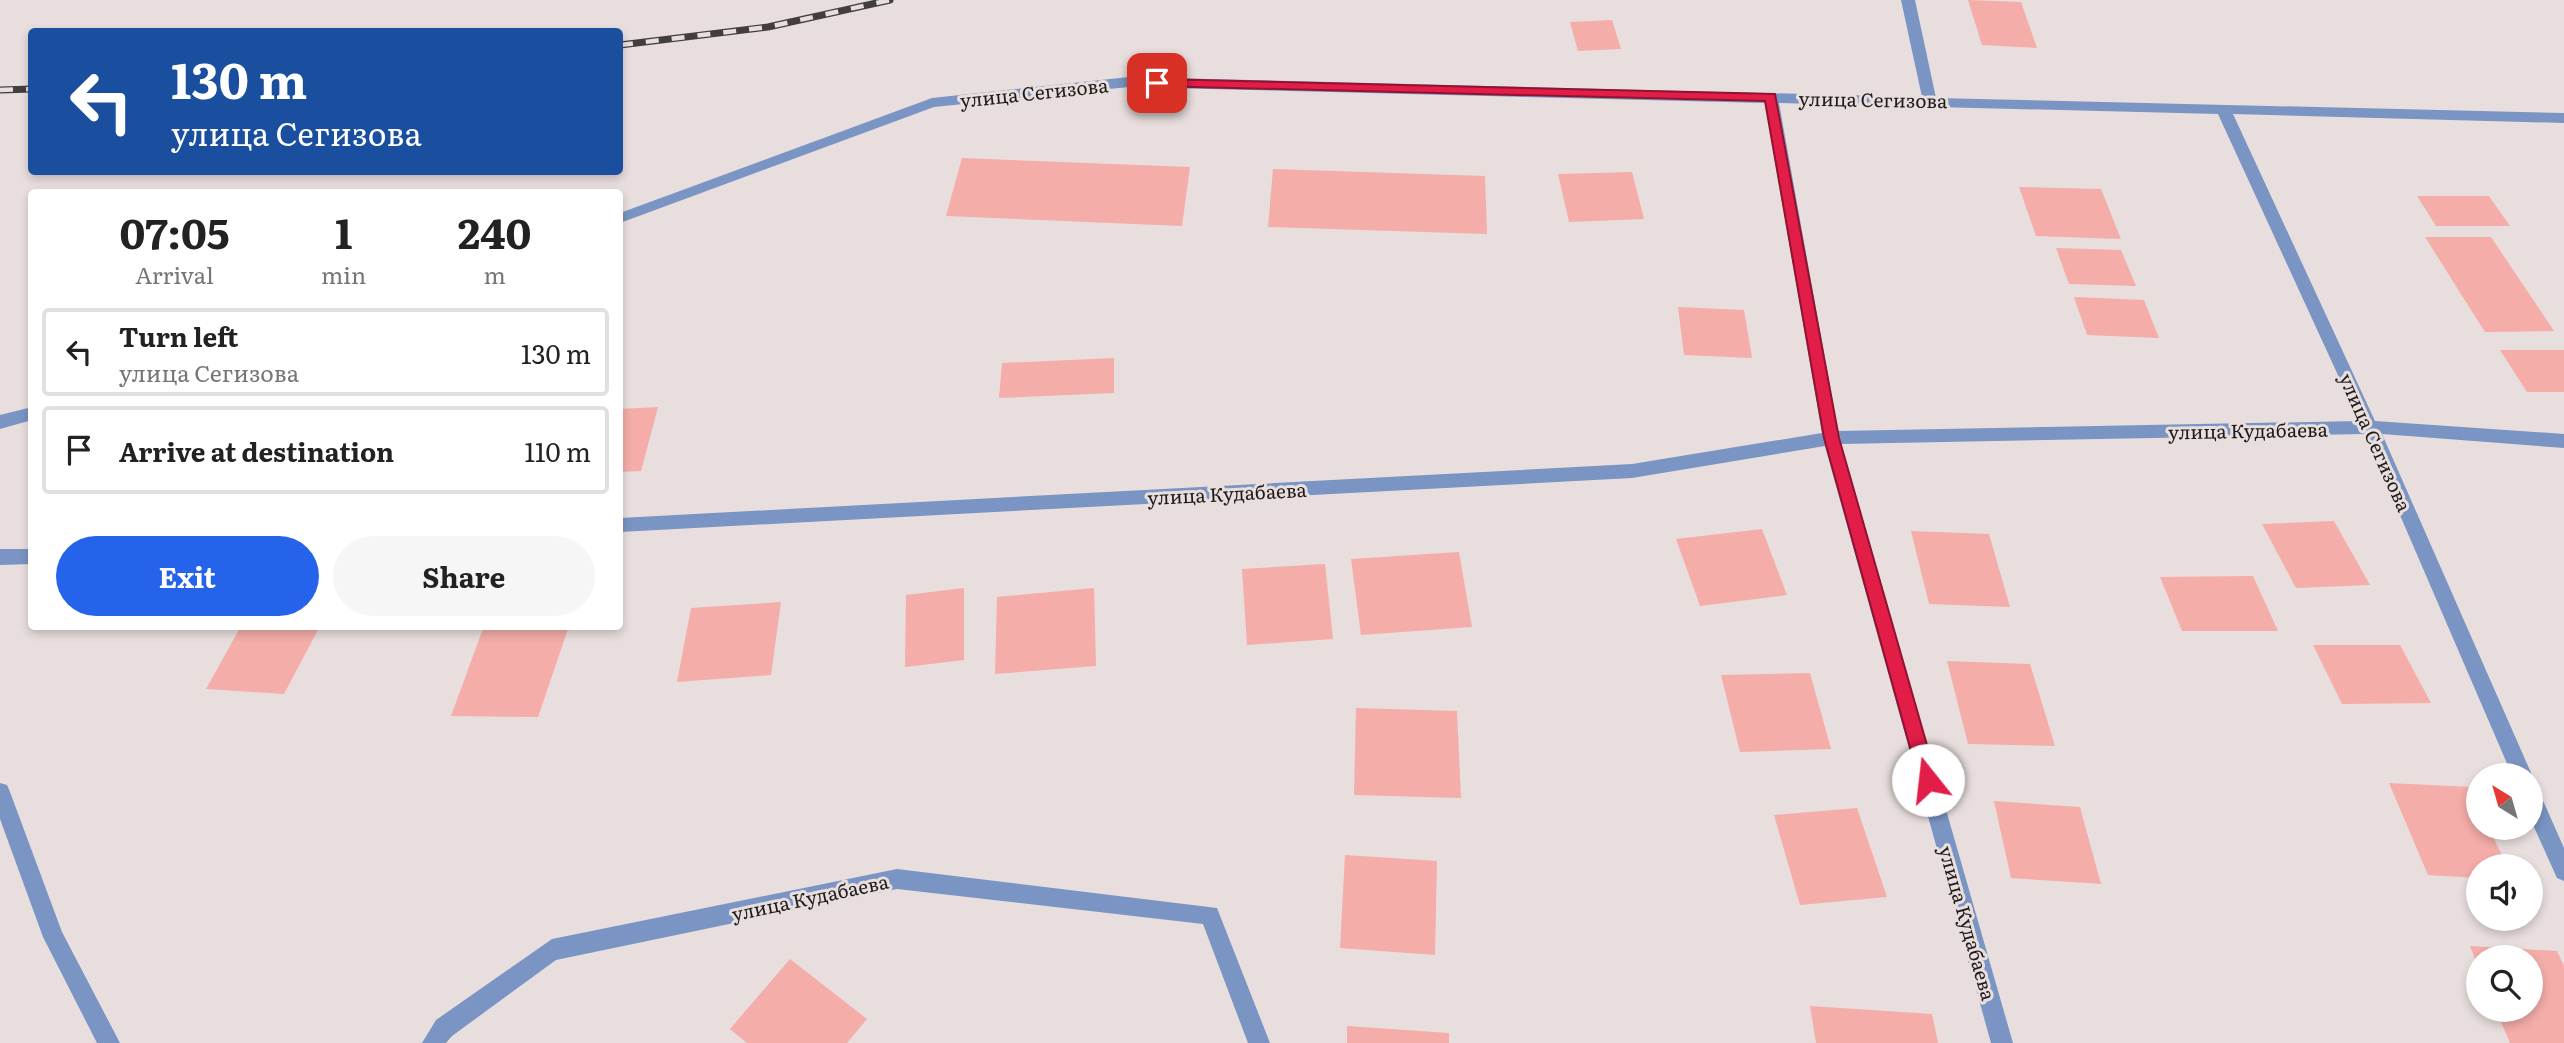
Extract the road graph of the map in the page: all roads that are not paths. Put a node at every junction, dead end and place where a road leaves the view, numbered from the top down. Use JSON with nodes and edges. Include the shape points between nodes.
{"nodes":[{"id":1,"x":1908,"y":0,"type":"edge"},
{"id":2,"x":1771,"y":97,"type":"junction"},
{"id":3,"x":1930,"y":100,"type":"junction"},
{"id":4,"x":2224,"y":111,"type":"junction"},
{"id":5,"x":2564,"y":118,"type":"edge"},
{"id":6,"x":623,"y":217,"type":"edge"},
{"id":7,"x":28,"y":414,"type":"edge"},
{"id":8,"x":0,"y":422,"type":"edge"},
{"id":9,"x":2370,"y":427,"type":"junction"},
{"id":10,"x":1832,"y":438,"type":"junction"},
{"id":11,"x":2564,"y":441,"type":"edge"},
{"id":12,"x":623,"y":525,"type":"edge"},
{"id":13,"x":28,"y":556,"type":"edge"},
{"id":14,"x":0,"y":557,"type":"edge"},
{"id":15,"x":2517,"y":763,"type":"edge"},
{"id":16,"x":0,"y":792,"type":"edge"},
{"id":17,"x":2543,"y":823,"type":"edge"},
{"id":18,"x":2564,"y":871,"type":"edge"},
{"id":19,"x":109,"y":1043,"type":"edge"},
{"id":20,"x":433,"y":1043,"type":"edge"},
{"id":21,"x":1259,"y":1043,"type":"edge"},
{"id":22,"x":2002,"y":1043,"type":"edge"}],
"edges":[{"from":1,"to":3,"type":"street"},
{"from":2,"to":3,"type":"street","name":"улица Сегизова"},
{"from":2,"to":6,"type":"street","name":"улица Сегизова","via":[[1129,82],[932,103]]},
{"from":2,"to":10,"type":"street","name":"улица Кудабаева"},
{"from":3,"to":4,"type":"street","name":"улица Сегизова"},
{"from":4,"to":5,"type":"street","name":"улица Сегизова"},
{"from":4,"to":9,"type":"street","name":"улица Сегизова"},
{"from":7,"to":8,"type":"street"},
{"from":9,"to":10,"type":"street","name":"улица Кудабаева"},
{"from":9,"to":11,"type":"street","name":"улица Кудабаева"},
{"from":9,"to":15,"type":"street","name":"улица Сегизова"},
{"from":10,"to":12,"type":"street","name":"улица Кудабаева","via":[[1632,471]]},
{"from":10,"to":22,"type":"street","name":"улица Кудабаева"},
{"from":13,"to":14,"type":"street"},
{"from":16,"to":19,"type":"street","via":[[53,937]]},
{"from":17,"to":18,"type":"street"},
{"from":20,"to":21,"type":"street","name":"улица Кудабаева","via":[[444,1028],[552,950],[897,879],[1210,915]]}]}
